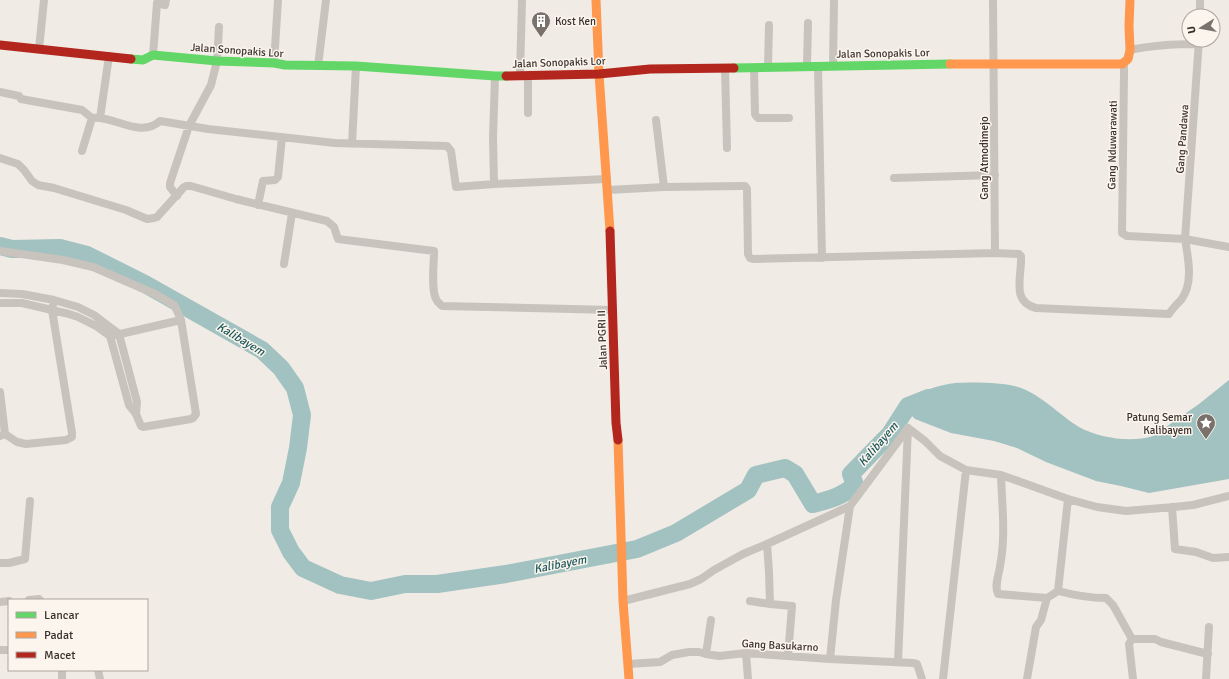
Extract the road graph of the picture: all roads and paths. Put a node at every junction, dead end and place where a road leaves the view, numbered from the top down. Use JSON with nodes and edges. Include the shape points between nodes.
{"nodes":[{"id":1,"x":44,"y":0,"type":"edge"},
{"id":2,"x":166,"y":0,"type":"edge"},
{"id":3,"x":278,"y":0,"type":"edge"},
{"id":4,"x":326,"y":0,"type":"edge"},
{"id":5,"x":522,"y":0,"type":"edge"},
{"id":6,"x":596,"y":0,"type":"edge"},
{"id":7,"x":834,"y":0,"type":"edge"},
{"id":8,"x":993,"y":0,"type":"edge"},
{"id":9,"x":1130,"y":0,"type":"edge"},
{"id":10,"x":808,"y":23,"type":"dead end"},
{"id":11,"x":769,"y":25,"type":"dead end"},
{"id":12,"x":219,"y":27,"type":"dead end"},
{"id":13,"x":1181,"y":43,"type":"edge"},
{"id":14,"x":0,"y":45,"type":"edge"},
{"id":15,"x":1199,"y":48,"type":"edge"},
{"id":16,"x":39,"y":49,"type":"junction"},
{"id":17,"x":1130,"y":50,"type":"junction"},
{"id":18,"x":153,"y":55,"type":"junction"},
{"id":19,"x":109,"y":56,"type":"junction"},
{"id":20,"x":217,"y":61,"type":"junction"},
{"id":21,"x":994,"y":63,"type":"junction"},
{"id":22,"x":274,"y":64,"type":"junction"},
{"id":23,"x":1122,"y":64,"type":"junction"},
{"id":24,"x":318,"y":66,"type":"junction"},
{"id":25,"x":356,"y":66,"type":"junction"},
{"id":26,"x":807,"y":66,"type":"junction"},
{"id":27,"x":818,"y":66,"type":"junction"},
{"id":28,"x":833,"y":66,"type":"junction"},
{"id":29,"x":768,"y":67,"type":"junction"},
{"id":30,"x":725,"y":68,"type":"junction"},
{"id":31,"x":754,"y":68,"type":"junction"},
{"id":32,"x":599,"y":74,"type":"junction"},
{"id":33,"x":494,"y":76,"type":"junction"},
{"id":34,"x":524,"y":76,"type":"junction"},
{"id":35,"x":0,"y":92,"type":"edge"},
{"id":36,"x":528,"y":113,"type":"dead end"},
{"id":37,"x":96,"y":118,"type":"junction"},
{"id":38,"x":790,"y":118,"type":"dead end"},
{"id":39,"x":656,"y":120,"type":"dead end"},
{"id":40,"x":189,"y":126,"type":"junction"},
{"id":41,"x":282,"y":137,"type":"junction"},
{"id":42,"x":352,"y":144,"type":"junction"},
{"id":43,"x":727,"y":148,"type":"dead end"},
{"id":44,"x":82,"y":151,"type":"dead end"},
{"id":45,"x":0,"y":158,"type":"edge"},
{"id":46,"x":995,"y":175,"type":"junction"},
{"id":47,"x":894,"y":178,"type":"dead end"},
{"id":48,"x":607,"y":179,"type":"junction"},
{"id":49,"x":494,"y":184,"type":"junction"},
{"id":50,"x":664,"y":187,"type":"junction"},
{"id":51,"x":608,"y":190,"type":"junction"},
{"id":52,"x":176,"y":196,"type":"junction"},
{"id":53,"x":258,"y":205,"type":"junction"},
{"id":54,"x":292,"y":213,"type":"junction"},
{"id":55,"x":1185,"y":239,"type":"junction"},
{"id":56,"x":1229,"y":247,"type":"edge"},
{"id":57,"x":0,"y":251,"type":"edge"},
{"id":58,"x":996,"y":253,"type":"junction"},
{"id":59,"x":822,"y":258,"type":"junction"},
{"id":60,"x":284,"y":264,"type":"dead end"},
{"id":61,"x":0,"y":293,"type":"edge"},
{"id":62,"x":54,"y":300,"type":"junction"},
{"id":63,"x":0,"y":303,"type":"edge"},
{"id":64,"x":52,"y":310,"type":"junction"},
{"id":65,"x":613,"y":310,"type":"junction"},
{"id":66,"x":181,"y":320,"type":"junction"},
{"id":67,"x":120,"y":334,"type":"junction"},
{"id":68,"x":110,"y":336,"type":"junction"},
{"id":69,"x":0,"y":392,"type":"edge"},
{"id":70,"x":136,"y":414,"type":"junction"},
{"id":71,"x":908,"y":428,"type":"junction"},
{"id":72,"x":3,"y":435,"type":"edge"},
{"id":73,"x":966,"y":470,"type":"junction"},
{"id":74,"x":1001,"y":476,"type":"junction"},
{"id":75,"x":1229,"y":496,"type":"edge"},
{"id":76,"x":1068,"y":499,"type":"junction"},
{"id":77,"x":30,"y":501,"type":"dead end"},
{"id":78,"x":850,"y":506,"type":"junction"},
{"id":79,"x":1172,"y":508,"type":"junction"},
{"id":80,"x":767,"y":544,"type":"junction"},
{"id":81,"x":1229,"y":557,"type":"edge"},
{"id":82,"x":0,"y":563,"type":"edge"},
{"id":83,"x":1058,"y":591,"type":"junction"},
{"id":84,"x":1047,"y":598,"type":"junction"},
{"id":85,"x":623,"y":601,"type":"junction"},
{"id":86,"x":750,"y":601,"type":"dead end"},
{"id":87,"x":770,"y":604,"type":"junction"},
{"id":88,"x":711,"y":620,"type":"dead end"},
{"id":89,"x":1210,"y":627,"type":"dead end"},
{"id":90,"x":1132,"y":639,"type":"junction"},
{"id":91,"x":746,"y":653,"type":"junction"},
{"id":92,"x":706,"y":654,"type":"junction"},
{"id":93,"x":1208,"y":654,"type":"junction"},
{"id":94,"x":788,"y":656,"type":"junction"},
{"id":95,"x":830,"y":659,"type":"junction"},
{"id":96,"x":898,"y":662,"type":"junction"},
{"id":97,"x":628,"y":664,"type":"junction"},
{"id":98,"x":629,"y":679,"type":"edge"},
{"id":99,"x":748,"y":679,"type":"edge"},
{"id":100,"x":922,"y":679,"type":"edge"},
{"id":101,"x":943,"y":679,"type":"edge"},
{"id":102,"x":1027,"y":679,"type":"edge"},
{"id":103,"x":1133,"y":679,"type":"edge"},
{"id":104,"x":1206,"y":679,"type":"edge"}],
"edges":[{"from":1,"to":16,"type":"street"},
{"from":2,"to":18,"type":"street","via":[[165,5],[157,3]]},
{"from":3,"to":22,"type":"street"},
{"from":4,"to":24,"type":"street"},
{"from":5,"to":34,"type":"street"},
{"from":6,"to":32,"type":"street","name":"Jalan PGRI II"},
{"from":7,"to":28,"type":"street"},
{"from":8,"to":21,"type":"street","name":"Gang Atmodimejo"},
{"from":9,"to":17,"type":"street"},
{"from":10,"to":26,"type":"street"},
{"from":11,"to":29,"type":"street"},
{"from":12,"to":20,"type":"street"},
{"from":13,"to":17,"type":"street"},
{"from":14,"to":16,"type":"street","name":"Jalan Sonopakis Lor"},
{"from":15,"to":55,"type":"street","name":"Gang Pandawa"},
{"from":16,"to":19,"type":"street","name":"Jalan Sonopakis Lor"},
{"from":17,"to":23,"type":"street","via":[[1128,59]]},
{"from":18,"to":19,"type":"street","name":"Jalan Sonopakis Lor","via":[[143,60]]},
{"from":18,"to":20,"type":"street","name":"Jalan Sonopakis Lor"},
{"from":19,"to":37,"type":"street"},
{"from":20,"to":22,"type":"street","name":"Jalan Sonopakis Lor"},
{"from":20,"to":40,"type":"street","via":[[211,85]]},
{"from":21,"to":23,"type":"street","name":"Jalan Sonopakis Lor"},
{"from":21,"to":28,"type":"street","name":"Jalan Sonopakis Lor"},
{"from":21,"to":46,"type":"street","name":"Gang Atmodimejo"},
{"from":22,"to":24,"type":"street","name":"Jalan Sonopakis Lor"},
{"from":23,"to":55,"type":"street","name":"Gang Nduwarawati","via":[[1122,233]]},
{"from":24,"to":25,"type":"street","name":"Jalan Sonopakis Lor"},
{"from":25,"to":33,"type":"street","name":"Jalan Sonopakis Lor"},
{"from":25,"to":42,"type":"street"},
{"from":26,"to":27,"type":"street","name":"Jalan Sonopakis Lor"},
{"from":26,"to":29,"type":"street","name":"Jalan Sonopakis Lor"},
{"from":27,"to":28,"type":"street","name":"Jalan Sonopakis Lor"},
{"from":27,"to":59,"type":"street"},
{"from":29,"to":31,"type":"street","name":"Jalan Sonopakis Lor"},
{"from":30,"to":31,"type":"street","name":"Jalan Sonopakis Lor"},
{"from":30,"to":32,"type":"street","name":"Jalan Sonopakis Lor","via":[[650,69]]},
{"from":30,"to":43,"type":"street"},
{"from":31,"to":38,"type":"street","via":[[756,116]]},
{"from":32,"to":34,"type":"street","name":"Jalan Sonopakis Lor"},
{"from":32,"to":48,"type":"street","name":"Jalan PGRI II"},
{"from":33,"to":34,"type":"street","name":"Jalan Sonopakis Lor"},
{"from":33,"to":49,"type":"street"},
{"from":34,"to":36,"type":"street"},
{"from":35,"to":37,"type":"street","via":[[19,96],[25,101],[82,110]]},
{"from":37,"to":40,"type":"street","via":[[141,128],[154,126],[160,121]]},
{"from":37,"to":44,"type":"street"},
{"from":39,"to":50,"type":"street"},
{"from":40,"to":41,"type":"street"},
{"from":40,"to":52,"type":"street","via":[[170,182]]},
{"from":41,"to":42,"type":"street"},
{"from":41,"to":53,"type":"street","via":[[278,177],[275,180],[262,181]]},
{"from":42,"to":49,"type":"street","via":[[447,146],[451,151],[456,187]]},
{"from":45,"to":52,"type":"street","via":[[18,164],[38,185],[126,210],[147,219],[157,217]]},
{"from":46,"to":47,"type":"street"},
{"from":46,"to":58,"type":"street","name":"Gang Atmodimejo"},
{"from":48,"to":49,"type":"street"},
{"from":48,"to":51,"type":"street","name":"Jalan PGRI II"},
{"from":50,"to":51,"type":"street"},
{"from":50,"to":59,"type":"street","via":[[745,186],[750,258]]},
{"from":51,"to":65,"type":"street","name":"Jalan PGRI II"},
{"from":52,"to":53,"type":"street","via":[[186,186],[191,186]]},
{"from":53,"to":54,"type":"street"},
{"from":54,"to":60,"type":"street"},
{"from":54,"to":65,"type":"street","via":[[329,222],[334,227],[338,239],[434,251],[435,299],[442,306]]},
{"from":55,"to":56,"type":"street"},
{"from":55,"to":58,"type":"street","name":"Gang Pandawa","via":[[1188,284],[1180,300],[1168,314],[1029,307],[1020,294],[1021,256]]},
{"from":57,"to":66,"type":"street","via":[[63,260],[93,268],[155,294],[174,305]]},
{"from":58,"to":59,"type":"street"},
{"from":61,"to":62,"type":"street"},
{"from":62,"to":64,"type":"street"},
{"from":62,"to":67,"type":"street","via":[[86,311]]},
{"from":63,"to":64,"type":"street","via":[[22,303]]},
{"from":64,"to":68,"type":"street","via":[[78,317]]},
{"from":64,"to":72,"type":"street","via":[[72,437],[66,440],[26,444]]},
{"from":65,"to":85,"type":"street","name":"Jalan PGRI II"},
{"from":66,"to":67,"type":"street"},
{"from":66,"to":70,"type":"street","via":[[196,414],[191,419],[145,428],[141,426]]},
{"from":67,"to":68,"type":"street"},
{"from":67,"to":70,"type":"street","via":[[137,402]]},
{"from":68,"to":70,"type":"street","via":[[129,405]]},
{"from":69,"to":72,"type":"street"},
{"from":71,"to":73,"type":"street","via":[[940,456]]},
{"from":71,"to":78,"type":"street"},
{"from":71,"to":96,"type":"street"},
{"from":73,"to":74,"type":"street"},
{"from":73,"to":101,"type":"street"},
{"from":74,"to":76,"type":"street"},
{"from":74,"to":84,"type":"street","via":[[1004,536],[996,590],[998,594]]},
{"from":75,"to":79,"type":"street"},
{"from":76,"to":79,"type":"street","via":[[1096,507],[1126,511]]},
{"from":76,"to":83,"type":"street"},
{"from":77,"to":82,"type":"street","via":[[25,559]]},
{"from":78,"to":80,"type":"street"},
{"from":78,"to":95,"type":"street"},
{"from":79,"to":81,"type":"street","via":[[1175,549],[1213,558]]},
{"from":80,"to":85,"type":"street","via":[[743,554],[690,584]]},
{"from":80,"to":87,"type":"street"},
{"from":83,"to":84,"type":"street"},
{"from":83,"to":90,"type":"street","via":[[1106,598]]},
{"from":84,"to":102,"type":"street","via":[[1042,620],[1036,627]]},
{"from":85,"to":97,"type":"street","name":"Jalan PGRI II"},
{"from":86,"to":87,"type":"street"},
{"from":87,"to":94,"type":"street","via":[[792,606]]},
{"from":88,"to":92,"type":"street"},
{"from":89,"to":93,"type":"street"},
{"from":90,"to":93,"type":"street","via":[[1155,639]]},
{"from":90,"to":103,"type":"street","via":[[1129,644]]},
{"from":91,"to":92,"type":"street","name":"Gang Basukarno","via":[[719,656]]},
{"from":91,"to":94,"type":"street","name":"Gang Basukarno"},
{"from":91,"to":99,"type":"street"},
{"from":92,"to":97,"type":"street","name":"Gang Basukarno","via":[[689,652],[672,655],[660,662]]},
{"from":93,"to":104,"type":"street"},
{"from":94,"to":95,"type":"street","name":"Gang Basukarno"},
{"from":95,"to":96,"type":"street","name":"Gang Basukarno"},
{"from":96,"to":100,"type":"street","name":"Gang Basukarno","via":[[917,664]]},
{"from":97,"to":98,"type":"street","name":"Jalan PGRI II"}]}
